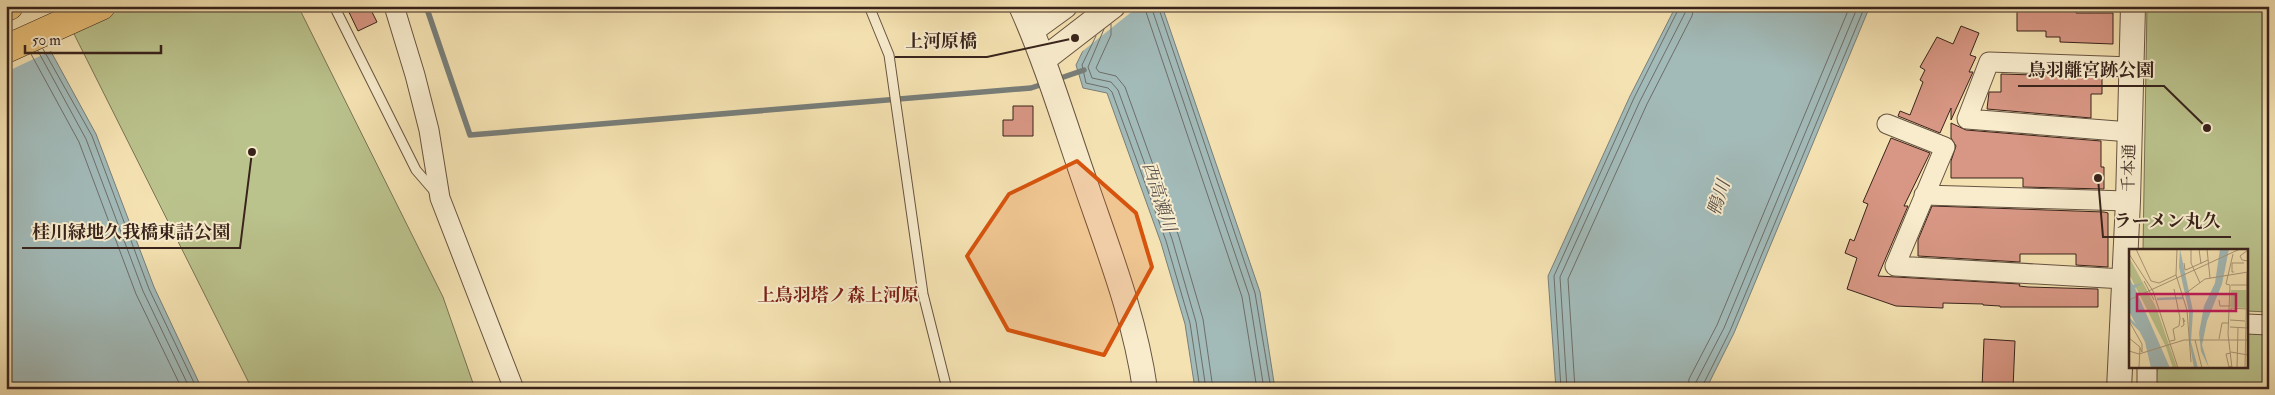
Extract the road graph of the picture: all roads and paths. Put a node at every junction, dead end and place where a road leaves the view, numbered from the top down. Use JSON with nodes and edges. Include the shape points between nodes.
{"nodes":[{"id":1,"x":100,"y":6,"type":"edge"},
{"id":2,"x":334,"y":6,"type":"edge"},
{"id":3,"x":394,"y":6,"type":"edge"},
{"id":4,"x":869,"y":6,"type":"edge"},
{"id":5,"x":1022,"y":6,"type":"edge"},
{"id":6,"x":1065,"y":6,"type":"edge"},
{"id":7,"x":1113,"y":6,"type":"edge"},
{"id":8,"x":2133,"y":6,"type":"edge"},
{"id":9,"x":1032,"y":30,"type":"junction"},
{"id":10,"x":6,"y":50,"type":"edge"},
{"id":11,"x":1043,"y":60,"type":"junction"},
{"id":12,"x":2132,"y":67,"type":"junction"},
{"id":13,"x":1887,"y":124,"type":"dead end"},
{"id":14,"x":2130,"y":132,"type":"junction"},
{"id":15,"x":1924,"y":195,"type":"junction"},
{"id":16,"x":440,"y":198,"type":"junction"},
{"id":17,"x":2128,"y":202,"type":"junction"},
{"id":18,"x":2124,"y":279,"type":"junction"},
{"id":19,"x":2248,"y":324,"type":"edge"},
{"id":20,"x":2269,"y":324,"type":"edge"},
{"id":21,"x":2148,"y":368,"type":"edge"},
{"id":22,"x":514,"y":389,"type":"edge"},
{"id":23,"x":947,"y":389,"type":"edge"},
{"id":24,"x":1145,"y":389,"type":"edge"},
{"id":25,"x":2119,"y":389,"type":"edge"},
{"id":26,"x":2147,"y":389,"type":"edge"}],
"edges":[{"from":1,"to":10,"type":"highway"},
{"from":2,"to":16,"type":"lane","via":[[416,170]]},
{"from":3,"to":16,"type":"street","via":[[416,75]]},
{"from":4,"to":23,"type":"lane","via":[[888,55],[923,294]]},
{"from":5,"to":9,"type":"street"},
{"from":6,"to":9,"type":"street"},
{"from":7,"to":11,"type":"street"},
{"from":8,"to":12,"type":"street","name":"千本通"},
{"from":9,"to":11,"type":"street"},
{"from":11,"to":24,"type":"street","via":[[1130,315]]},
{"from":12,"to":14,"type":"street","name":"千本通"},
{"from":12,"to":14,"type":"street","via":[[1989,62],[1966,119]]},
{"from":13,"to":15,"type":"street","via":[[1945,147]]},
{"from":14,"to":17,"type":"street","name":"千本通"},
{"from":15,"to":17,"type":"street"},
{"from":15,"to":18,"type":"street","via":[[1895,266]]},
{"from":16,"to":22,"type":"street"},
{"from":17,"to":18,"type":"street","name":"千本通"},
{"from":18,"to":25,"type":"street","name":"千本通"},
{"from":19,"to":20,"type":"street"},
{"from":21,"to":26,"type":"street"}]}
